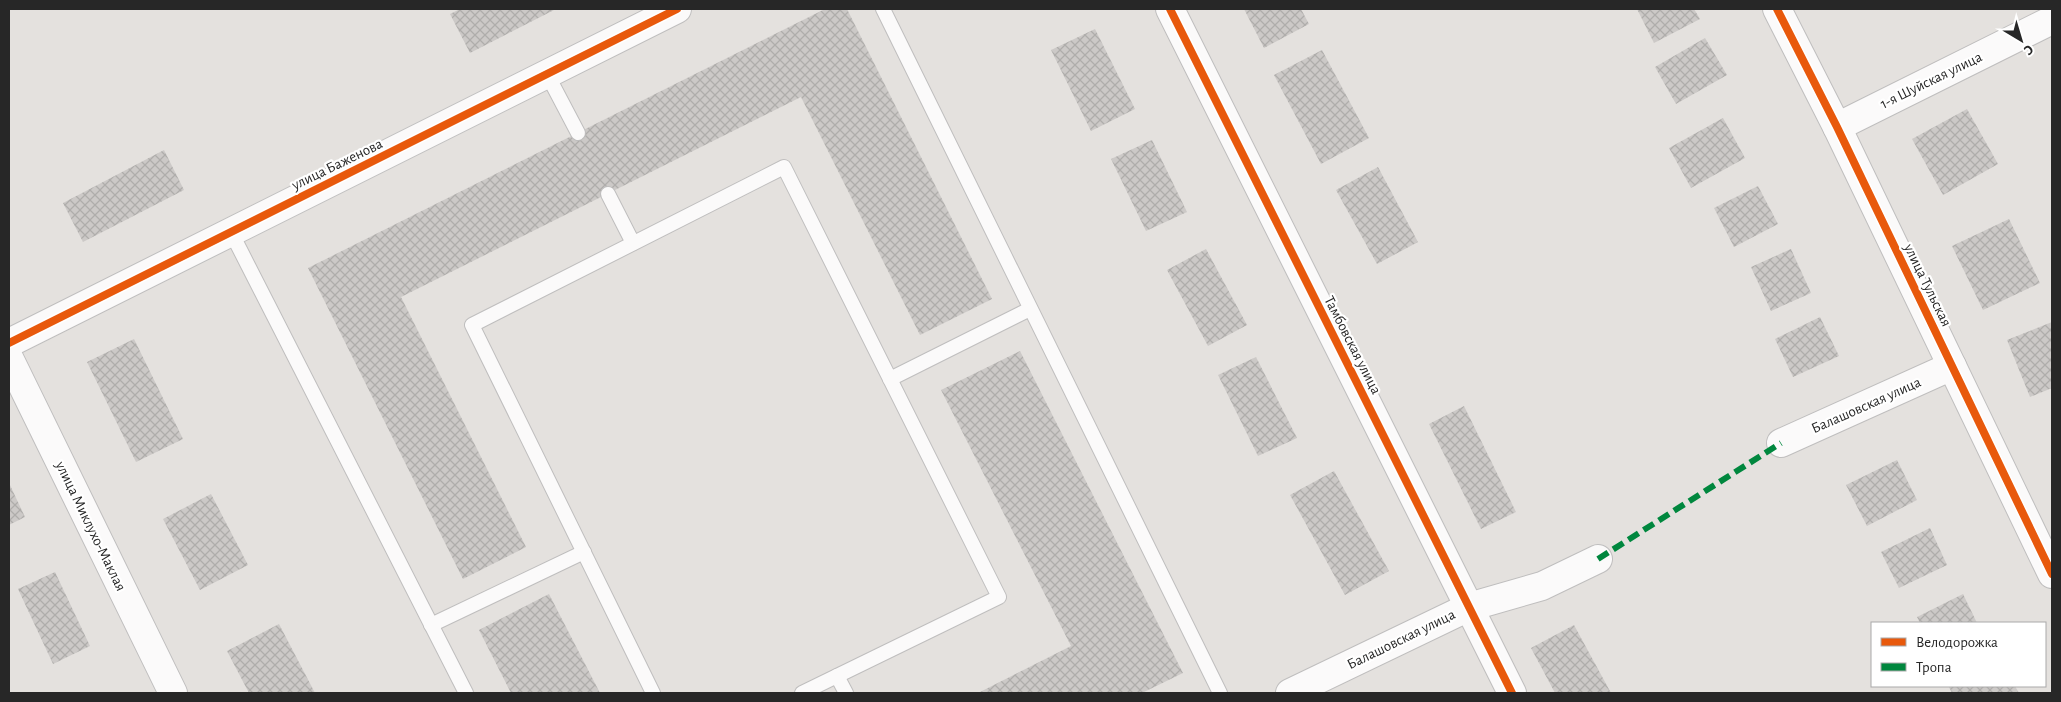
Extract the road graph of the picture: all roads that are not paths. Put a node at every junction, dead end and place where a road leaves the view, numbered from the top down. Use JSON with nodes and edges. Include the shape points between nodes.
{"nodes":[{"id":1,"x":677,"y":9,"type":"edge"},
{"id":2,"x":882,"y":9,"type":"edge"},
{"id":3,"x":1170,"y":9,"type":"edge"},
{"id":4,"x":1777,"y":9,"type":"edge"},
{"id":5,"x":2052,"y":20,"type":"edge"},
{"id":6,"x":547,"y":74,"type":"junction"},
{"id":7,"x":1836,"y":126,"type":"junction"},
{"id":8,"x":578,"y":133,"type":"dead end"},
{"id":9,"x":608,"y":194,"type":"dead end"},
{"id":10,"x":231,"y":232,"type":"junction"},
{"id":11,"x":633,"y":243,"type":"junction"},
{"id":12,"x":1030,"y":309,"type":"junction"},
{"id":13,"x":9,"y":343,"type":"edge"},
{"id":14,"x":9,"y":358,"type":"edge"},
{"id":15,"x":1952,"y":366,"type":"junction"},
{"id":16,"x":890,"y":378,"type":"junction"},
{"id":17,"x":1781,"y":443,"type":"dead end"},
{"id":18,"x":584,"y":552,"type":"junction"},
{"id":19,"x":1598,"y":559,"type":"dead end"},
{"id":20,"x":2052,"y":574,"type":"edge"},
{"id":21,"x":1469,"y":607,"type":"junction"},
{"id":22,"x":431,"y":625,"type":"junction"},
{"id":23,"x":837,"y":676,"type":"junction"},
{"id":24,"x":173,"y":693,"type":"edge"},
{"id":25,"x":466,"y":693,"type":"edge"},
{"id":26,"x":653,"y":693,"type":"edge"},
{"id":27,"x":802,"y":693,"type":"edge"},
{"id":28,"x":846,"y":693,"type":"edge"},
{"id":29,"x":1220,"y":693,"type":"edge"},
{"id":30,"x":1290,"y":693,"type":"edge"},
{"id":31,"x":1512,"y":693,"type":"edge"}],
"edges":[{"from":1,"to":6,"type":"street","name":"улица Баженова"},
{"from":2,"to":12,"type":"lane"},
{"from":3,"to":21,"type":"street","name":"Тамбовская улица"},
{"from":4,"to":7,"type":"street","name":"улица Тульская"},
{"from":5,"to":7,"type":"street","name":"1-я Шуйская улица"},
{"from":6,"to":8,"type":"lane"},
{"from":6,"to":10,"type":"street","name":"улица Баженова"},
{"from":7,"to":15,"type":"street","name":"улица Тульская"},
{"from":9,"to":11,"type":"lane"},
{"from":10,"to":13,"type":"street","name":"улица Баженова"},
{"from":10,"to":22,"type":"lane"},
{"from":11,"to":16,"type":"lane","via":[[784,167]]},
{"from":11,"to":18,"type":"lane","via":[[472,325]]},
{"from":12,"to":16,"type":"lane"},
{"from":12,"to":29,"type":"lane"},
{"from":14,"to":24,"type":"street","name":"улица Миклухо-Маклая"},
{"from":15,"to":17,"type":"street","name":"Балашовская улица"},
{"from":15,"to":20,"type":"street","name":"улица Тульская"},
{"from":16,"to":23,"type":"lane","via":[[999,597]]},
{"from":18,"to":22,"type":"lane"},
{"from":18,"to":26,"type":"lane"},
{"from":19,"to":21,"type":"street","name":"Балашовская улица","via":[[1542,586]]},
{"from":21,"to":30,"type":"street","name":"Балашовская улица"},
{"from":21,"to":31,"type":"street","name":"Тамбовская улица"},
{"from":22,"to":25,"type":"lane"},
{"from":23,"to":27,"type":"lane"},
{"from":23,"to":28,"type":"lane"}]}
